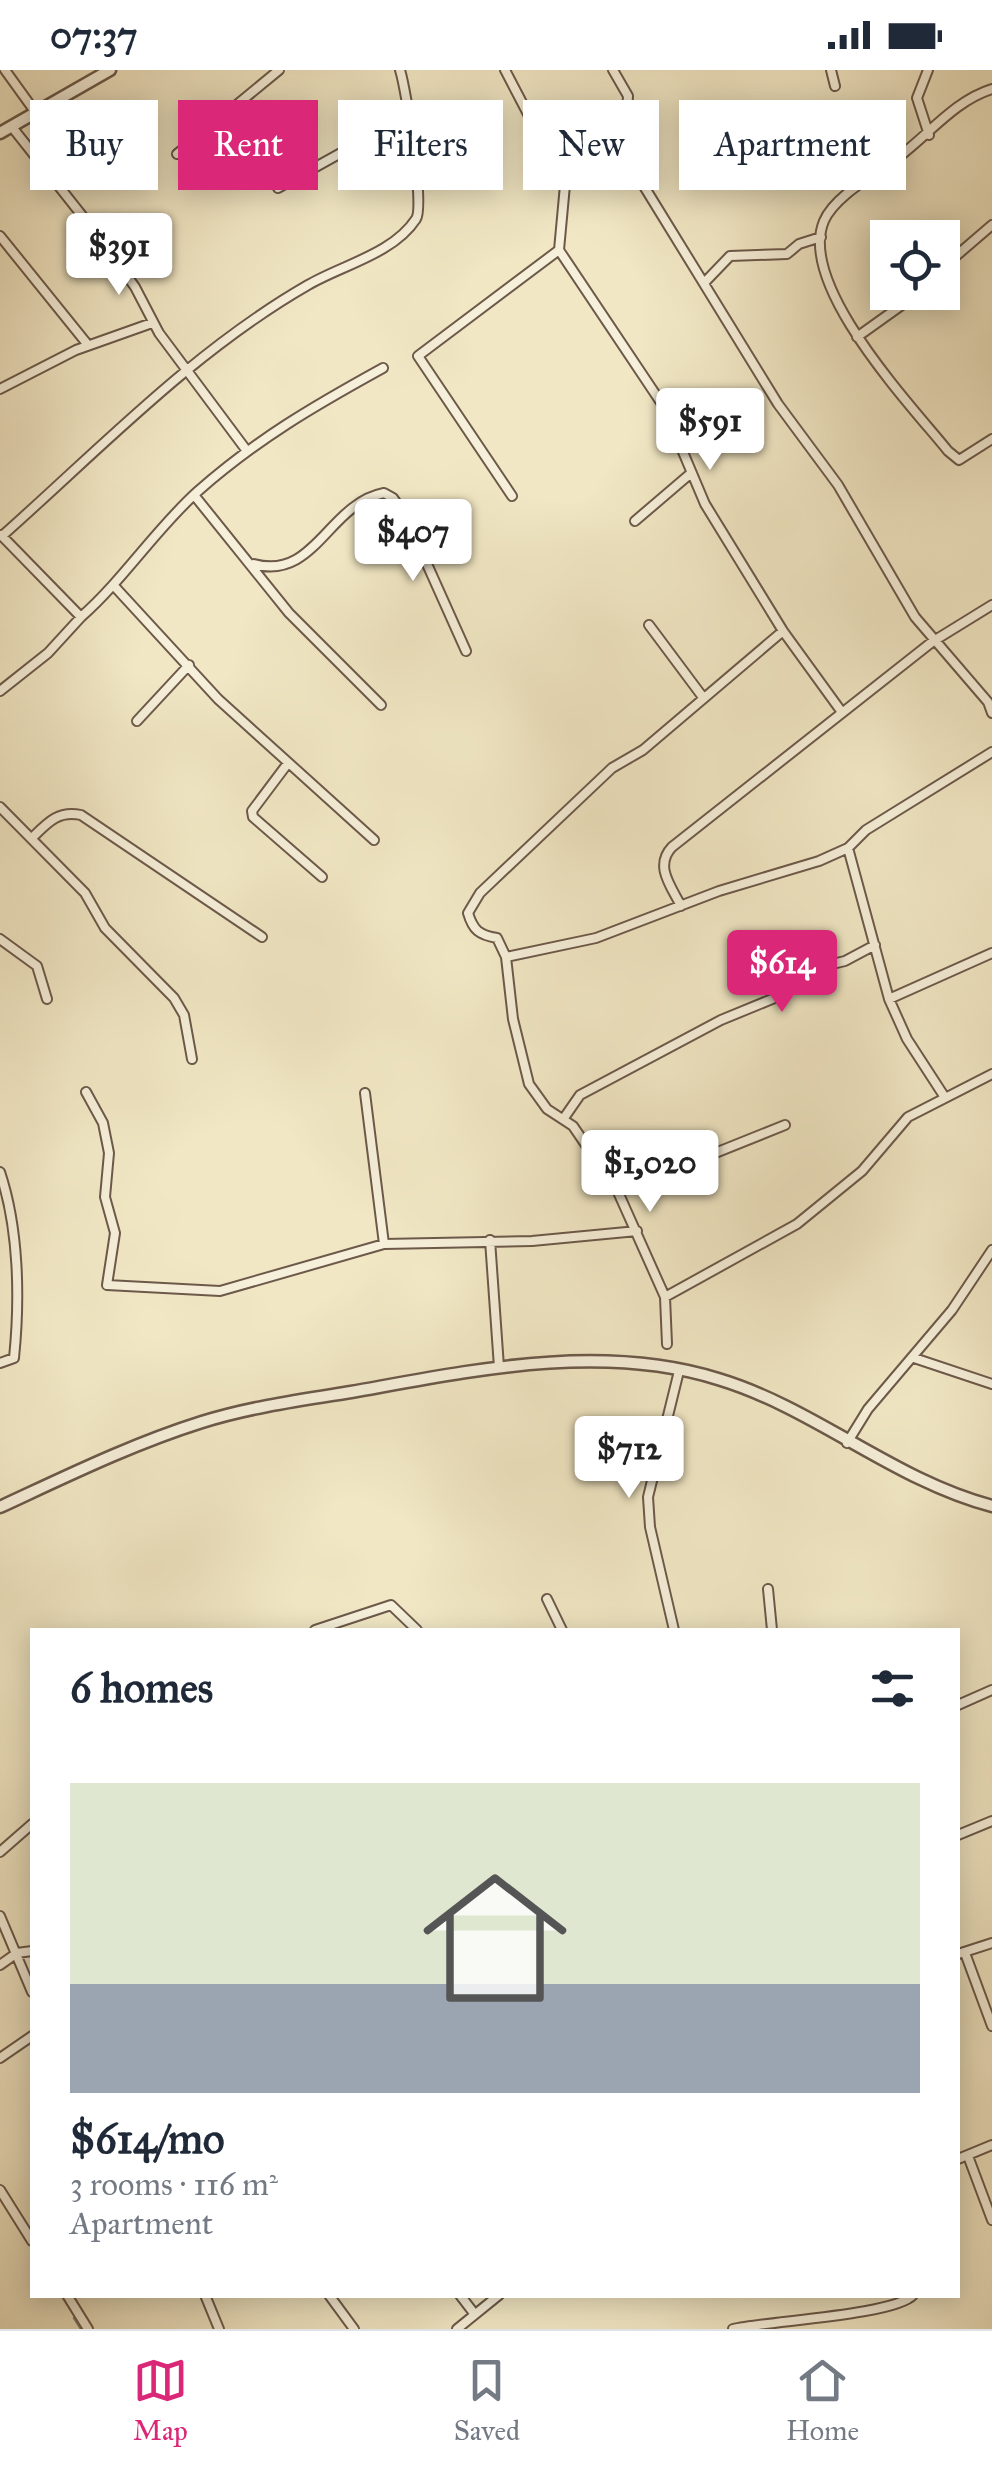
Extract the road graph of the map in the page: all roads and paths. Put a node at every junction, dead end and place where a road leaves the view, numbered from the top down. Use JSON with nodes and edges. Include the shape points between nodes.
{"nodes":[{"id":1,"x":5,"y":70,"type":"edge"},
{"id":2,"x":110,"y":70,"type":"edge"},
{"id":3,"x":279,"y":70,"type":"edge"},
{"id":4,"x":400,"y":70,"type":"edge"},
{"id":5,"x":506,"y":70,"type":"edge"},
{"id":6,"x":613,"y":70,"type":"edge"},
{"id":7,"x":830,"y":70,"type":"edge"},
{"id":8,"x":928,"y":70,"type":"edge"},
{"id":9,"x":836,"y":86,"type":"dead end"},
{"id":10,"x":992,"y":89,"type":"edge"},
{"id":11,"x":58,"y":100,"type":"edge"},
{"id":12,"x":406,"y":100,"type":"edge"},
{"id":13,"x":30,"y":105,"type":"edge"},
{"id":14,"x":30,"y":116,"type":"edge"},
{"id":15,"x":12,"y":127,"type":"junction"},
{"id":16,"x":0,"y":134,"type":"edge"},
{"id":17,"x":929,"y":135,"type":"junction"},
{"id":18,"x":177,"y":154,"type":"dead end"},
{"id":19,"x":420,"y":190,"type":"edge"},
{"id":20,"x":992,"y":225,"type":"edge"},
{"id":21,"x":0,"y":236,"type":"edge"},
{"id":22,"x":821,"y":237,"type":"junction"},
{"id":23,"x":559,"y":250,"type":"junction"},
{"id":24,"x":960,"y":253,"type":"edge"},
{"id":25,"x":704,"y":284,"type":"junction"},
{"id":26,"x":895,"y":310,"type":"edge"},
{"id":27,"x":152,"y":323,"type":"junction"},
{"id":28,"x":857,"y":337,"type":"junction"},
{"id":29,"x":88,"y":346,"type":"junction"},
{"id":30,"x":188,"y":368,"type":"junction"},
{"id":31,"x":383,"y":368,"type":"dead end"},
{"id":32,"x":0,"y":389,"type":"edge"},
{"id":33,"x":992,"y":438,"type":"edge"},
{"id":34,"x":247,"y":451,"type":"junction"},
{"id":35,"x":690,"y":474,"type":"junction"},
{"id":36,"x":194,"y":495,"type":"junction"},
{"id":37,"x":512,"y":496,"type":"dead end"},
{"id":38,"x":635,"y":521,"type":"dead end"},
{"id":39,"x":1,"y":535,"type":"edge"},
{"id":40,"x":254,"y":564,"type":"junction"},
{"id":41,"x":115,"y":587,"type":"junction"},
{"id":42,"x":992,"y":606,"type":"edge"},
{"id":43,"x":81,"y":616,"type":"junction"},
{"id":44,"x":649,"y":624,"type":"dead end"},
{"id":45,"x":783,"y":631,"type":"junction"},
{"id":46,"x":932,"y":642,"type":"junction"},
{"id":47,"x":466,"y":651,"type":"dead end"},
{"id":48,"x":189,"y":665,"type":"junction"},
{"id":49,"x":0,"y":675,"type":"edge"},
{"id":50,"x":11,"y":683,"type":"junction"},
{"id":51,"x":0,"y":691,"type":"edge"},
{"id":52,"x":702,"y":696,"type":"junction"},
{"id":53,"x":381,"y":705,"type":"dead end"},
{"id":54,"x":841,"y":711,"type":"junction"},
{"id":55,"x":992,"y":713,"type":"edge"},
{"id":56,"x":137,"y":722,"type":"dead end"},
{"id":57,"x":992,"y":752,"type":"edge"},
{"id":58,"x":288,"y":763,"type":"junction"},
{"id":59,"x":0,"y":807,"type":"edge"},
{"id":60,"x":32,"y":838,"type":"junction"},
{"id":61,"x":374,"y":840,"type":"dead end"},
{"id":62,"x":848,"y":848,"type":"junction"},
{"id":63,"x":322,"y":878,"type":"dead end"},
{"id":64,"x":681,"y":906,"type":"junction"},
{"id":65,"x":262,"y":938,"type":"dead end"},
{"id":66,"x":0,"y":939,"type":"edge"},
{"id":67,"x":875,"y":945,"type":"junction"},
{"id":68,"x":992,"y":953,"type":"edge"},
{"id":69,"x":506,"y":957,"type":"junction"},
{"id":70,"x":47,"y":998,"type":"dead end"},
{"id":71,"x":889,"y":999,"type":"junction"},
{"id":72,"x":192,"y":1059,"type":"dead end"},
{"id":73,"x":992,"y":1074,"type":"edge"},
{"id":74,"x":86,"y":1092,"type":"dead end"},
{"id":75,"x":365,"y":1093,"type":"dead end"},
{"id":76,"x":944,"y":1096,"type":"junction"},
{"id":77,"x":564,"y":1118,"type":"junction"},
{"id":78,"x":785,"y":1126,"type":"dead end"},
{"id":79,"x":0,"y":1172,"type":"edge"},
{"id":80,"x":618,"y":1192,"type":"junction"},
{"id":81,"x":636,"y":1231,"type":"junction"},
{"id":82,"x":490,"y":1240,"type":"junction"},
{"id":83,"x":384,"y":1244,"type":"junction"},
{"id":84,"x":992,"y":1250,"type":"edge"},
{"id":85,"x":665,"y":1297,"type":"junction"},
{"id":86,"x":666,"y":1344,"type":"dead end"},
{"id":87,"x":914,"y":1358,"type":"junction"},
{"id":88,"x":0,"y":1364,"type":"edge"},
{"id":89,"x":499,"y":1366,"type":"junction"},
{"id":90,"x":679,"y":1371,"type":"junction"},
{"id":91,"x":992,"y":1384,"type":"edge"},
{"id":92,"x":846,"y":1444,"type":"junction"},
{"id":93,"x":992,"y":1506,"type":"edge"},
{"id":94,"x":0,"y":1507,"type":"edge"},
{"id":95,"x":768,"y":1589,"type":"dead end"},
{"id":96,"x":547,"y":1599,"type":"dead end"},
{"id":97,"x":321,"y":1628,"type":"edge"},
{"id":98,"x":415,"y":1628,"type":"edge"},
{"id":99,"x":561,"y":1628,"type":"edge"},
{"id":100,"x":674,"y":1628,"type":"edge"},
{"id":101,"x":772,"y":1628,"type":"edge"},
{"id":102,"x":992,"y":1690,"type":"edge"},
{"id":103,"x":960,"y":1704,"type":"edge"},
{"id":104,"x":992,"y":1821,"type":"edge"},
{"id":105,"x":30,"y":1826,"type":"edge"},
{"id":106,"x":960,"y":1834,"type":"edge"},
{"id":107,"x":0,"y":1852,"type":"edge"},
{"id":108,"x":0,"y":1916,"type":"edge"},
{"id":109,"x":992,"y":1942,"type":"edge"},
{"id":110,"x":30,"y":1951,"type":"edge"},
{"id":111,"x":16,"y":1953,"type":"junction"},
{"id":112,"x":961,"y":1953,"type":"edge"},
{"id":113,"x":0,"y":1966,"type":"edge"},
{"id":114,"x":30,"y":1987,"type":"edge"},
{"id":115,"x":992,"y":2026,"type":"edge"},
{"id":116,"x":30,"y":2037,"type":"edge"},
{"id":117,"x":0,"y":2058,"type":"edge"},
{"id":118,"x":992,"y":2145,"type":"edge"},
{"id":119,"x":968,"y":2156,"type":"junction"},
{"id":120,"x":960,"y":2158,"type":"edge"},
{"id":121,"x":0,"y":2190,"type":"edge"},
{"id":122,"x":992,"y":2220,"type":"edge"},
{"id":123,"x":30,"y":2238,"type":"edge"},
{"id":124,"x":68,"y":2298,"type":"edge"},
{"id":125,"x":206,"y":2298,"type":"edge"},
{"id":126,"x":332,"y":2298,"type":"edge"},
{"id":127,"x":462,"y":2298,"type":"edge"},
{"id":128,"x":494,"y":2298,"type":"edge"},
{"id":129,"x":907,"y":2298,"type":"edge"},
{"id":130,"x":473,"y":2312,"type":"junction"},
{"id":131,"x":88,"y":2329,"type":"edge"},
{"id":132,"x":219,"y":2329,"type":"edge"},
{"id":133,"x":354,"y":2329,"type":"edge"},
{"id":134,"x":456,"y":2329,"type":"edge"},
{"id":135,"x":733,"y":2329,"type":"edge"}],
"edges":[{"from":1,"to":13,"type":"street"},
{"from":2,"to":11,"type":"street"},
{"from":3,"to":18,"type":"street"},
{"from":4,"to":12,"type":"street"},
{"from":5,"to":23,"type":"street","via":[[565,186]]},
{"from":6,"to":25,"type":"street","via":[[628,96],[624,141],[638,174]]},
{"from":7,"to":9,"type":"street"},
{"from":8,"to":17,"type":"street","via":[[916,98]]},
{"from":10,"to":17,"type":"street","via":[[964,100]]},
{"from":14,"to":15,"type":"street"},
{"from":15,"to":16,"type":"street"},
{"from":15,"to":27,"type":"street","via":[[135,287]]},
{"from":17,"to":22,"type":"street","via":[[832,209]]},
{"from":19,"to":30,"type":"street","via":[[415,220],[364,260],[286,298]]},
{"from":20,"to":24,"type":"street"},
{"from":21,"to":29,"type":"street"},
{"from":22,"to":25,"type":"street","via":[[786,254],[730,256]]},
{"from":22,"to":28,"type":"street","via":[[823,265]]},
{"from":23,"to":35,"type":"street","via":[[664,407]]},
{"from":23,"to":37,"type":"street","via":[[418,356]]},
{"from":25,"to":46,"type":"street","via":[[838,485]]},
{"from":26,"to":28,"type":"street"},
{"from":27,"to":29,"type":"street"},
{"from":27,"to":30,"type":"street"},
{"from":28,"to":33,"type":"street","via":[[959,460]]},
{"from":29,"to":32,"type":"street"},
{"from":30,"to":34,"type":"street"},
{"from":30,"to":39,"type":"street"},
{"from":31,"to":34,"type":"street","via":[[286,421]]},
{"from":34,"to":36,"type":"street"},
{"from":35,"to":38,"type":"street"},
{"from":35,"to":45,"type":"street"},
{"from":36,"to":40,"type":"street"},
{"from":36,"to":41,"type":"street"},
{"from":39,"to":43,"type":"street"},
{"from":40,"to":47,"type":"street","via":[[272,570],[291,565],[363,502],[384,494],[405,515]]},
{"from":40,"to":53,"type":"street","via":[[288,613]]},
{"from":41,"to":43,"type":"street"},
{"from":41,"to":48,"type":"street"},
{"from":42,"to":46,"type":"street"},
{"from":43,"to":50,"type":"street"},
{"from":44,"to":52,"type":"street"},
{"from":45,"to":52,"type":"street"},
{"from":45,"to":54,"type":"street"},
{"from":46,"to":54,"type":"street"},
{"from":46,"to":55,"type":"street"},
{"from":48,"to":56,"type":"street"},
{"from":48,"to":58,"type":"street"},
{"from":49,"to":50,"type":"street"},
{"from":50,"to":51,"type":"street"},
{"from":52,"to":69,"type":"street","via":[[643,750],[612,768],[480,893],[468,913],[472,927],[497,938]]},
{"from":54,"to":64,"type":"street","via":[[664,856],[662,868]]},
{"from":57,"to":62,"type":"street"},
{"from":58,"to":61,"type":"street"},
{"from":58,"to":63,"type":"street","via":[[253,817]]},
{"from":59,"to":60,"type":"street"},
{"from":60,"to":65,"type":"street","via":[[66,812],[81,815]]},
{"from":60,"to":72,"type":"street","via":[[92,901],[105,928],[174,998]]},
{"from":62,"to":64,"type":"street"},
{"from":62,"to":67,"type":"street"},
{"from":64,"to":69,"type":"street","via":[[596,938]]},
{"from":66,"to":70,"type":"street","via":[[37,966]]},
{"from":67,"to":71,"type":"street"},
{"from":67,"to":77,"type":"street","via":[[807,970],[777,997],[580,1095]]},
{"from":68,"to":71,"type":"street"},
{"from":69,"to":77,"type":"street","via":[[522,1064],[542,1103]]},
{"from":71,"to":76,"type":"street"},
{"from":73,"to":76,"type":"street"},
{"from":74,"to":83,"type":"street","via":[[109,1153],[105,1197],[115,1234],[107,1285],[220,1291]]},
{"from":75,"to":83,"type":"street"},
{"from":76,"to":85,"type":"street","via":[[899,1126],[862,1172],[798,1224]]},
{"from":77,"to":80,"type":"street"},
{"from":78,"to":80,"type":"street"},
{"from":79,"to":88,"type":"street","via":[[18,1316],[14,1358]]},
{"from":80,"to":81,"type":"street"},
{"from":81,"to":82,"type":"street"},
{"from":81,"to":85,"type":"street"},
{"from":82,"to":83,"type":"street"},
{"from":82,"to":89,"type":"street"},
{"from":84,"to":87,"type":"street"},
{"from":85,"to":86,"type":"street"},
{"from":87,"to":91,"type":"street"},
{"from":87,"to":92,"type":"street","via":[[868,1408]]},
{"from":89,"to":90,"type":"street"},
{"from":89,"to":94,"type":"street","via":[[207,1420],[108,1456]]},
{"from":90,"to":92,"type":"street","via":[[718,1379]]},
{"from":90,"to":100,"type":"street","via":[[648,1497]]},
{"from":92,"to":93,"type":"street"},
{"from":95,"to":101,"type":"street"},
{"from":96,"to":99,"type":"street"},
{"from":97,"to":98,"type":"street","via":[[391,1605]]},
{"from":102,"to":103,"type":"street"},
{"from":104,"to":106,"type":"street"},
{"from":105,"to":107,"type":"street"},
{"from":108,"to":111,"type":"street"},
{"from":109,"to":112,"type":"street"},
{"from":110,"to":111,"type":"street"},
{"from":111,"to":113,"type":"street"},
{"from":111,"to":114,"type":"street"},
{"from":112,"to":115,"type":"street"},
{"from":116,"to":117,"type":"street"},
{"from":118,"to":119,"type":"street"},
{"from":119,"to":120,"type":"street"},
{"from":119,"to":122,"type":"street"},
{"from":121,"to":123,"type":"street"},
{"from":124,"to":131,"type":"street"},
{"from":125,"to":132,"type":"street"},
{"from":126,"to":133,"type":"street"},
{"from":127,"to":130,"type":"street"},
{"from":128,"to":130,"type":"street"},
{"from":129,"to":135,"type":"street","via":[[880,2311]]},
{"from":130,"to":134,"type":"street"}]}
